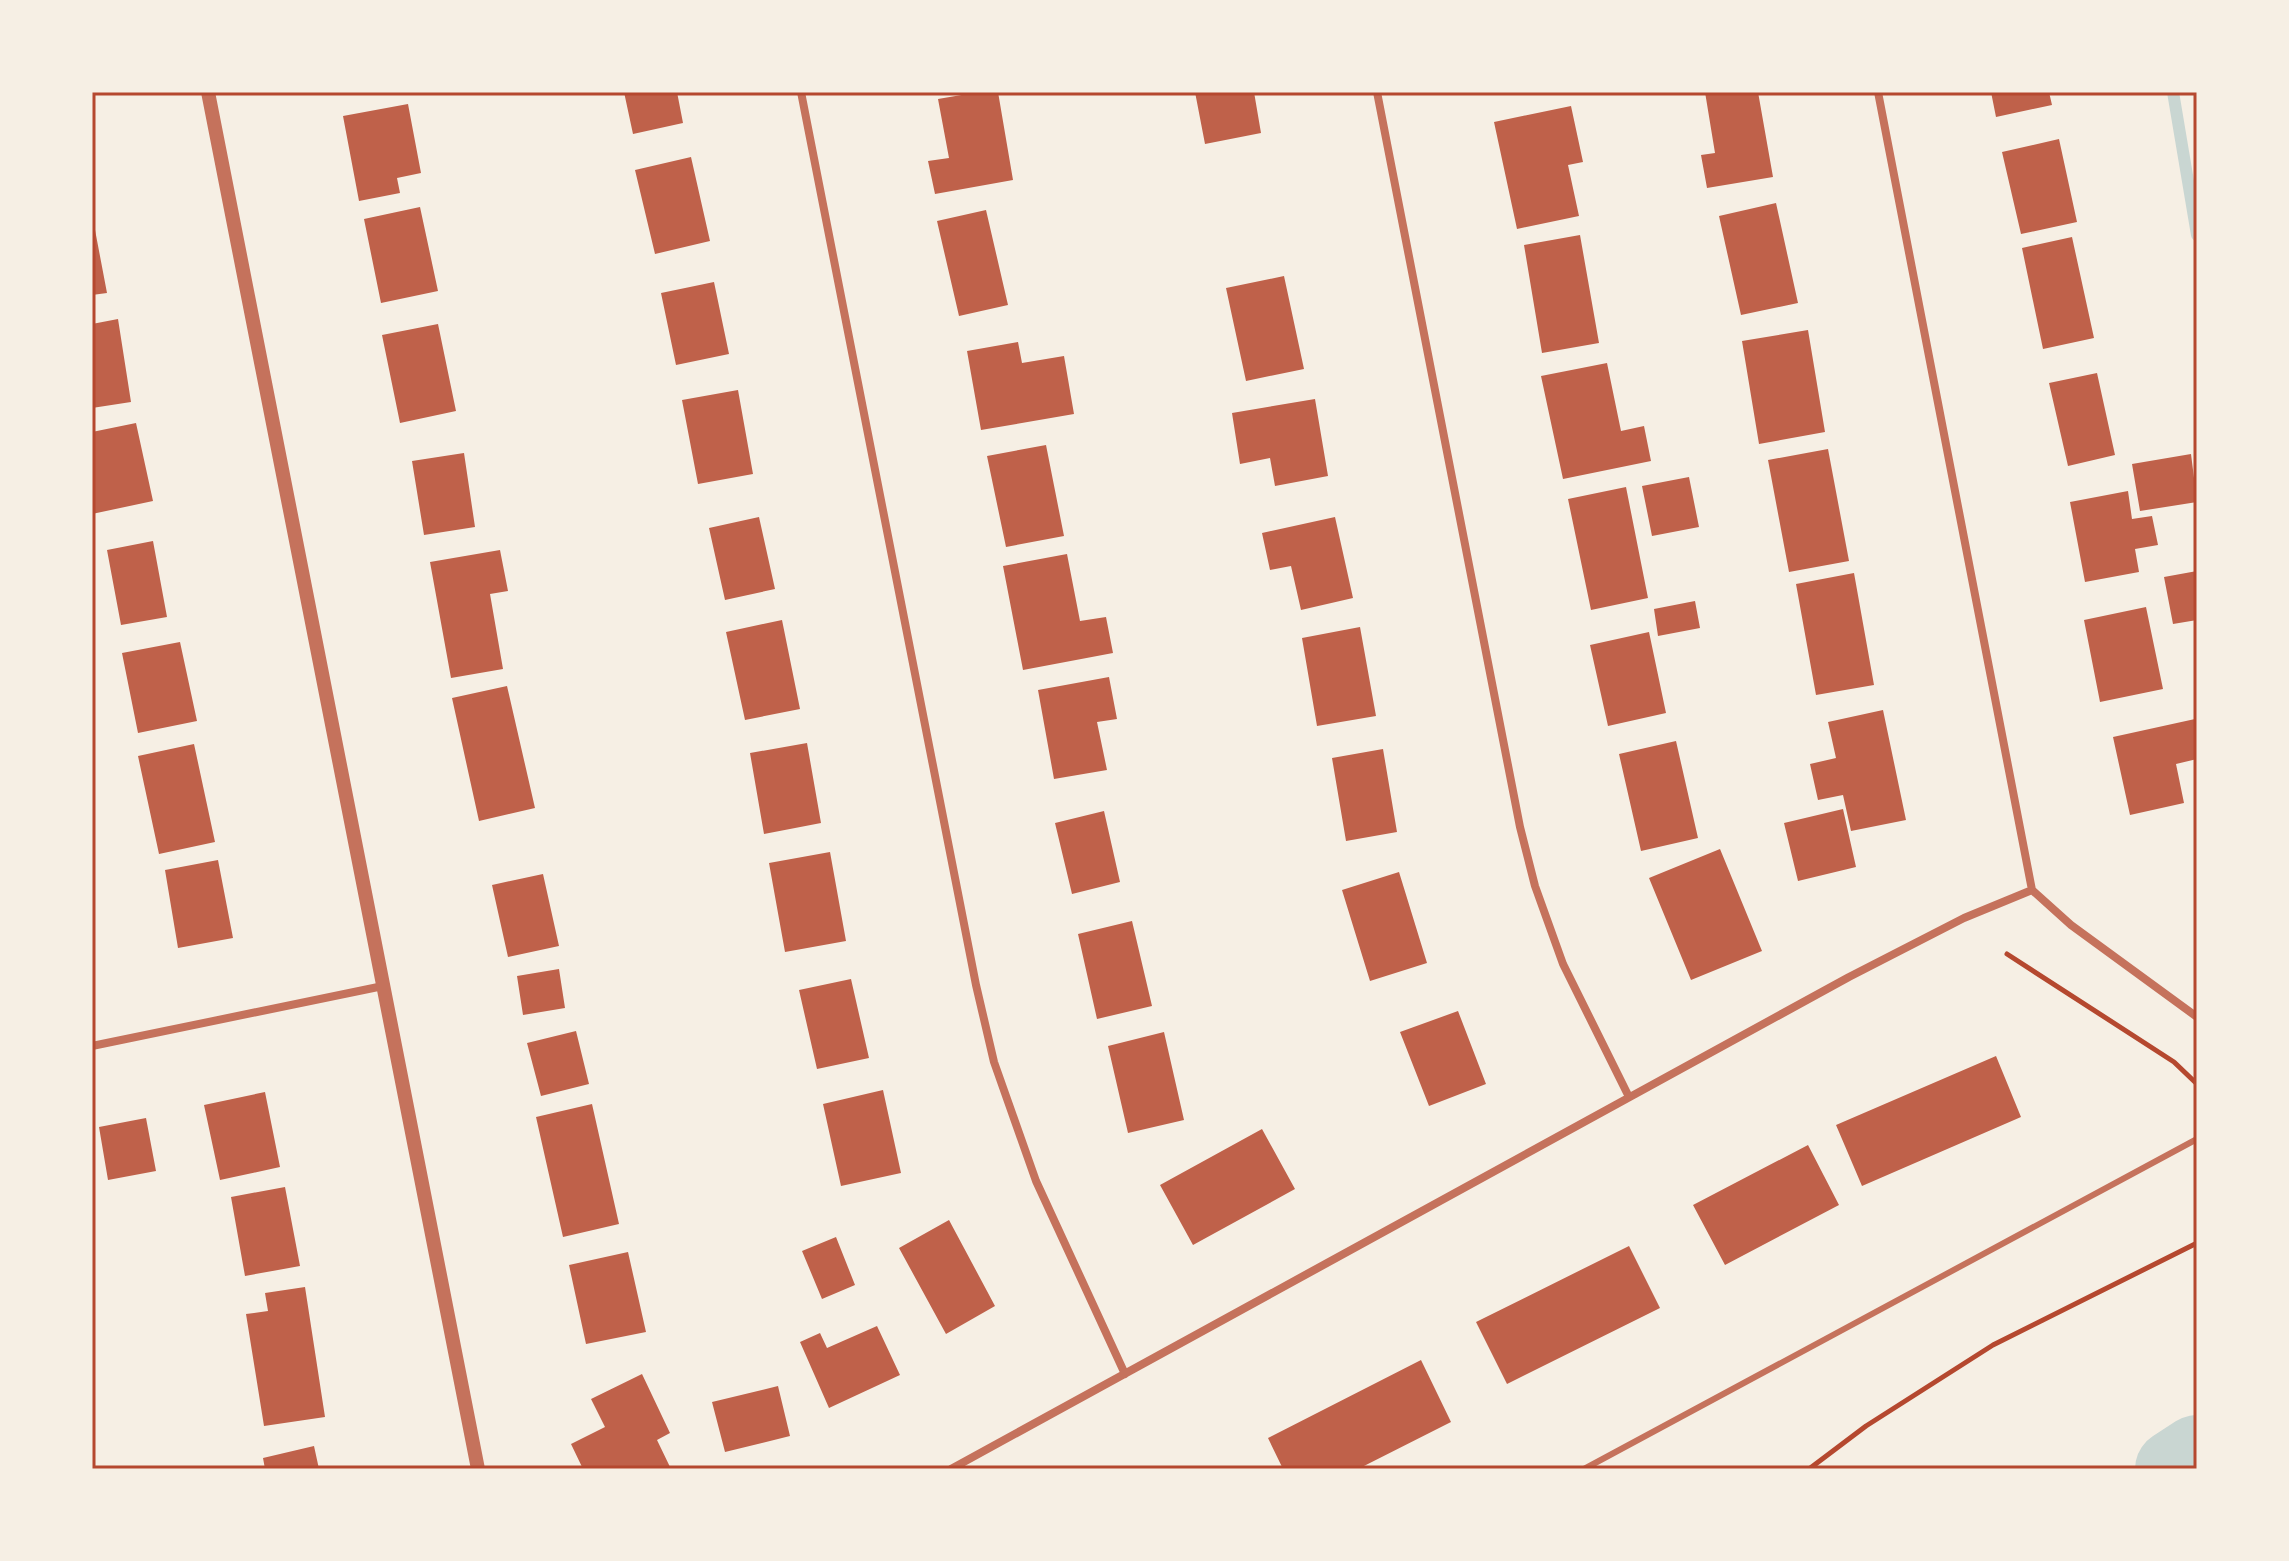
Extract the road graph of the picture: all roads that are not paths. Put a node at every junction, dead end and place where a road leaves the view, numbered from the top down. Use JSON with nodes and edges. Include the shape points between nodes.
{"nodes":[{"id":1,"x":208,"y":92,"type":"edge"},
{"id":2,"x":801,"y":92,"type":"edge"},
{"id":3,"x":1377,"y":92,"type":"edge"},
{"id":4,"x":1878,"y":92,"type":"edge"},
{"id":5,"x":2032,"y":890,"type":"junction"},
{"id":6,"x":383,"y":986,"type":"junction"},
{"id":7,"x":2197,"y":1017,"type":"edge"},
{"id":8,"x":92,"y":1046,"type":"edge"},
{"id":9,"x":1629,"y":1097,"type":"junction"},
{"id":10,"x":2197,"y":1139,"type":"edge"},
{"id":11,"x":1125,"y":1374,"type":"junction"},
{"id":12,"x":478,"y":1469,"type":"edge"},
{"id":13,"x":951,"y":1469,"type":"edge"},
{"id":14,"x":1584,"y":1469,"type":"edge"}],
"edges":[{"from":1,"to":6,"type":"street"},
{"from":2,"to":11,"type":"street","via":[[994,1062],[1036,1181]]},
{"from":3,"to":9,"type":"street","via":[[1535,886],[1563,964]]},
{"from":4,"to":5,"type":"street"},
{"from":5,"to":7,"type":"street"},
{"from":5,"to":9,"type":"street","via":[[1849,977]]},
{"from":6,"to":8,"type":"street"},
{"from":6,"to":12,"type":"street"},
{"from":9,"to":11,"type":"street"},
{"from":10,"to":14,"type":"lane"},
{"from":11,"to":13,"type":"street"}]}
